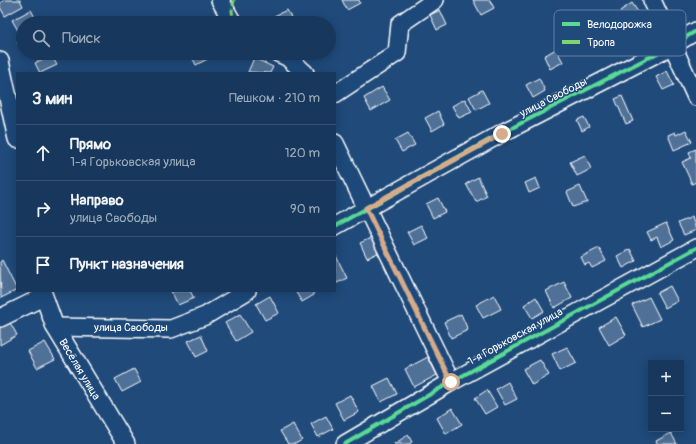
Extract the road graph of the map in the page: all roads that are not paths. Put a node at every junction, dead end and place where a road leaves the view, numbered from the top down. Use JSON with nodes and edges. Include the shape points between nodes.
{"nodes":[{"id":1,"x":220,"y":0,"type":"edge"},
{"id":2,"x":435,"y":0,"type":"edge"},
{"id":3,"x":229,"y":16,"type":"edge"},
{"id":4,"x":696,"y":31,"type":"edge"},
{"id":5,"x":686,"y":37,"type":"edge"},
{"id":6,"x":652,"y":56,"type":"edge"},
{"id":7,"x":678,"y":56,"type":"edge"},
{"id":8,"x":291,"y":60,"type":"edge"},
{"id":9,"x":0,"y":61,"type":"edge"},
{"id":10,"x":305,"y":72,"type":"edge"},
{"id":11,"x":336,"y":93,"type":"edge"},
{"id":12,"x":696,"y":97,"type":"edge"},
{"id":13,"x":16,"y":134,"type":"edge"},
{"id":14,"x":336,"y":145,"type":"edge"},
{"id":15,"x":366,"y":208,"type":"junction"},
{"id":16,"x":336,"y":225,"type":"edge"},
{"id":17,"x":696,"y":248,"type":"edge"},
{"id":18,"x":245,"y":292,"type":"edge"},
{"id":19,"x":42,"y":294,"type":"edge"},
{"id":20,"x":0,"y":318,"type":"edge"},
{"id":21,"x":55,"y":327,"type":"junction"},
{"id":22,"x":451,"y":382,"type":"junction"},
{"id":23,"x":126,"y":444,"type":"edge"},
{"id":24,"x":344,"y":444,"type":"edge"}],
"edges":[{"from":1,"to":3,"type":"street"},
{"from":2,"to":11,"type":"street","via":[[400,24],[397,53]]},
{"from":4,"to":5,"type":"street","name":"улица Свободы"},
{"from":6,"to":15,"type":"street","name":"улица Свободы"},
{"from":7,"to":12,"type":"street"},
{"from":8,"to":10,"type":"street"},
{"from":9,"to":13,"type":"street"},
{"from":14,"to":15,"type":"street"},
{"from":15,"to":16,"type":"street","name":"улица Свободы"},
{"from":15,"to":22,"type":"street"},
{"from":17,"to":22,"type":"street","name":"1-я Горьковская улица"},
{"from":18,"to":21,"type":"street","name":"улица Свободы","via":[[205,316],[171,328]]},
{"from":19,"to":20,"type":"street"},
{"from":19,"to":21,"type":"street","name":"Весёлая улица"},
{"from":21,"to":23,"type":"street","name":"Весёлая улица"},
{"from":22,"to":24,"type":"street","name":"1-я Горьковская улица"}]}
